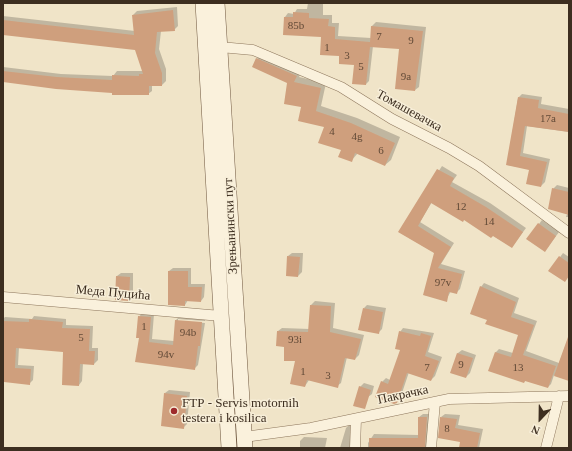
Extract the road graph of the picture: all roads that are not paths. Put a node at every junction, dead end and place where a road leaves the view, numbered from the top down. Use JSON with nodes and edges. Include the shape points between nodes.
{"nodes":[{"id":1,"x":203,"y":3,"type":"edge"},
{"id":2,"x":217,"y":3,"type":"edge"},
{"id":3,"x":220,"y":47,"type":"junction"},
{"id":4,"x":569,"y":233,"type":"edge"},
{"id":5,"x":3,"y":297,"type":"edge"},
{"id":6,"x":221,"y":316,"type":"junction"},
{"id":7,"x":564,"y":396,"type":"edge"},
{"id":8,"x":435,"y":402,"type":"junction"},
{"id":9,"x":356,"y":419,"type":"junction"},
{"id":10,"x":244,"y":442,"type":"edge"},
{"id":11,"x":229,"y":448,"type":"edge"},
{"id":12,"x":355,"y":448,"type":"edge"},
{"id":13,"x":431,"y":448,"type":"edge"},
{"id":14,"x":546,"y":448,"type":"edge"}],
"edges":[{"from":1,"to":6,"type":"main road","name":"Зрењанински пут"},
{"from":2,"to":3,"type":"main road","name":"Зрењанински пут"},
{"from":3,"to":4,"type":"street","name":"Томашевачка","via":[[253,50],[341,88],[392,120],[479,166]]},
{"from":3,"to":10,"type":"main road","name":"Зрењанински пут"},
{"from":5,"to":6,"type":"street","name":"Меда Пуцића"},
{"from":6,"to":11,"type":"main road","name":"Зрењанински пут"},
{"from":7,"to":8,"type":"street","name":"Пакрачка","via":[[478,397]]},
{"from":7,"to":14,"type":"street"},
{"from":8,"to":9,"type":"street","name":"Пакрачка"},
{"from":8,"to":13,"type":"street"},
{"from":9,"to":10,"type":"street","name":"Пакрачка"},
{"from":9,"to":12,"type":"street"}]}
